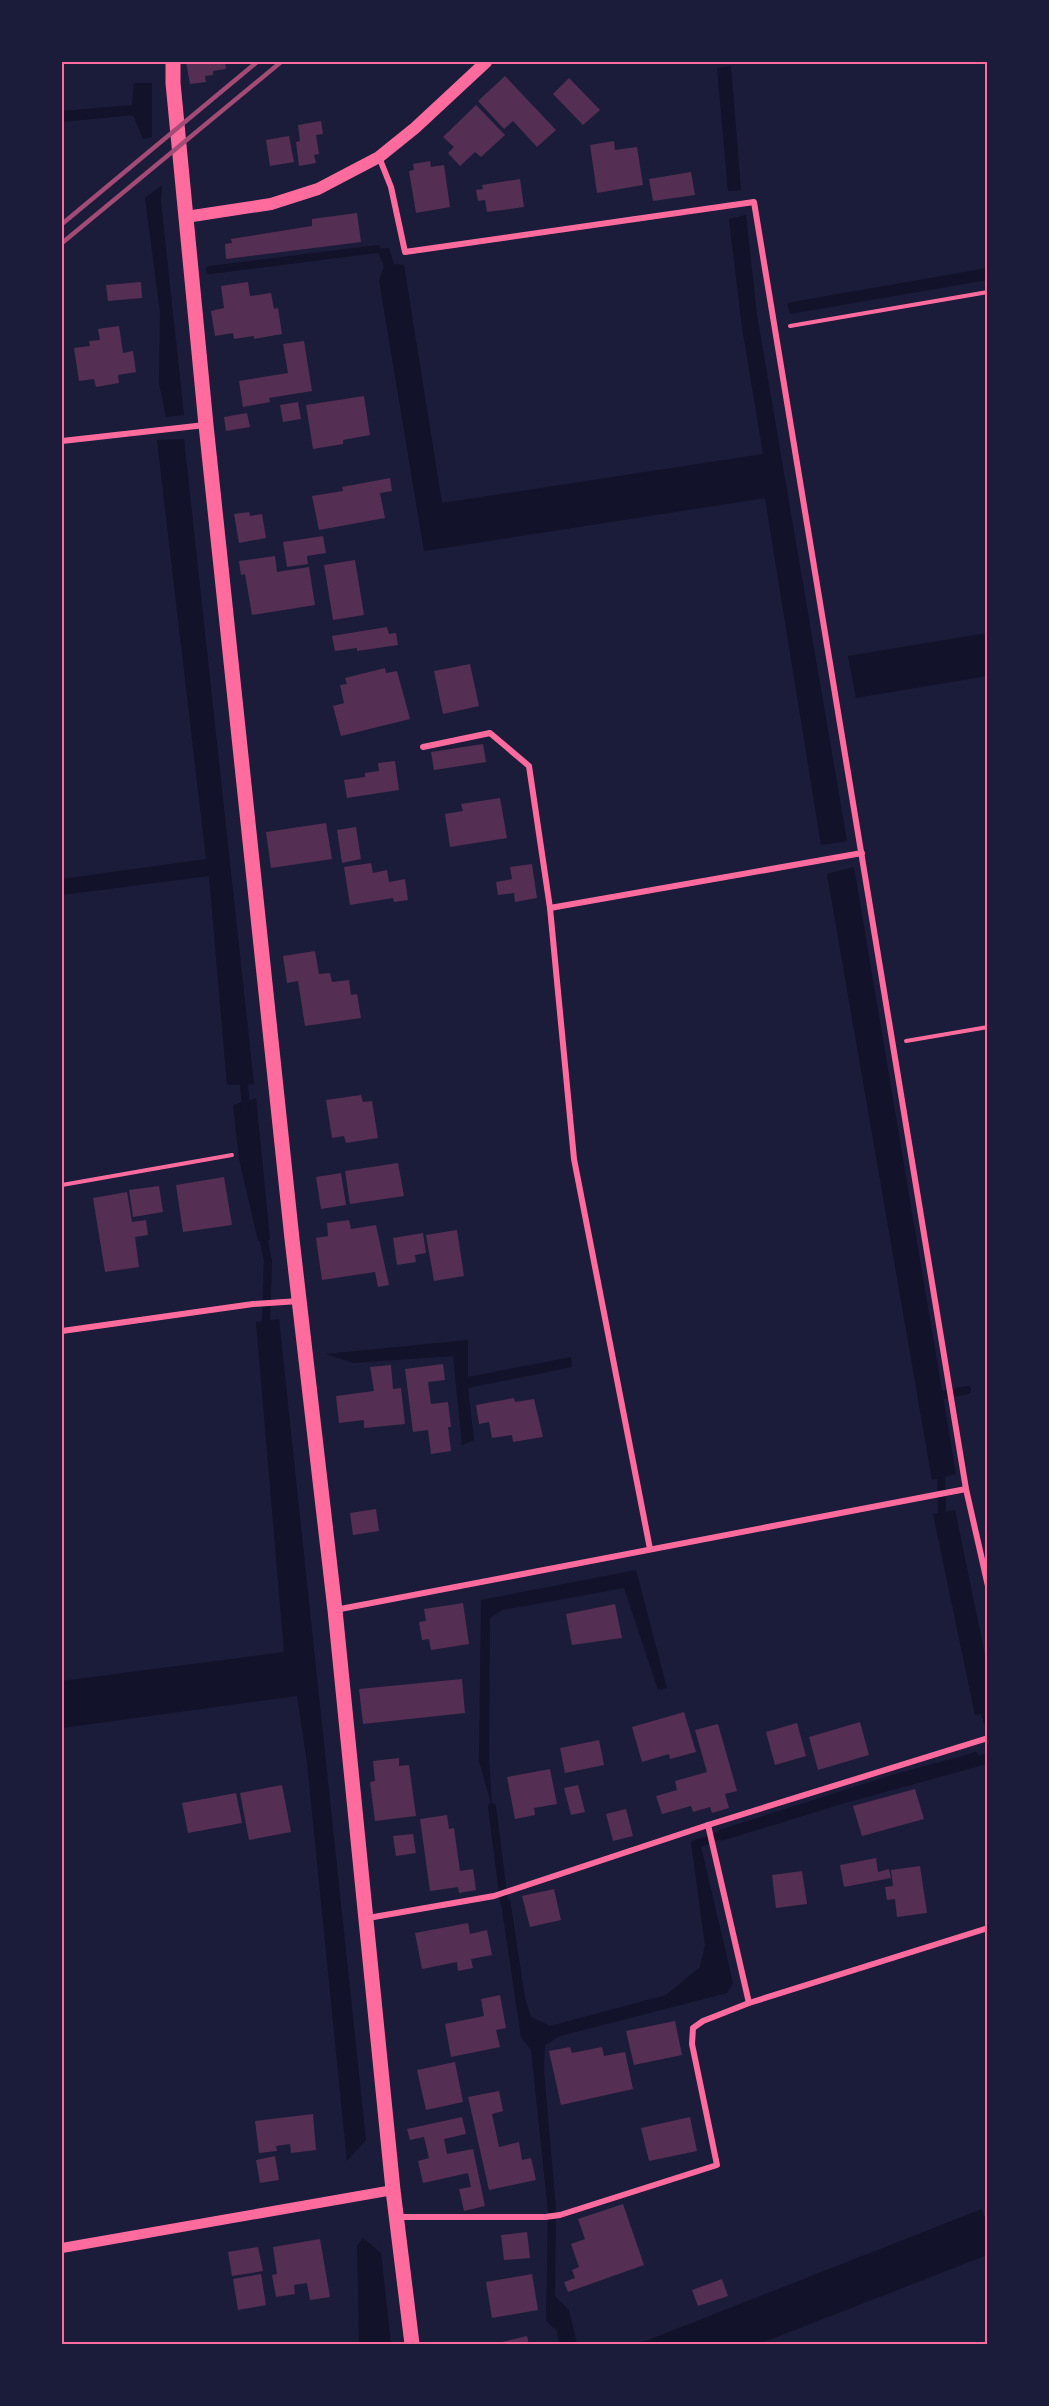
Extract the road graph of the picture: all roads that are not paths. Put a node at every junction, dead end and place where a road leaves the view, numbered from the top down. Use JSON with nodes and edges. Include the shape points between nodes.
{"nodes":[{"id":1,"x":173,"y":62,"type":"edge"},
{"id":2,"x":486,"y":62,"type":"edge"},
{"id":3,"x":379,"y":157,"type":"junction"},
{"id":4,"x":186,"y":217,"type":"junction"},
{"id":5,"x":206,"y":425,"type":"junction"},
{"id":6,"x":62,"y":441,"type":"edge"},
{"id":7,"x":423,"y":747,"type":"dead end"},
{"id":8,"x":862,"y":853,"type":"junction"},
{"id":9,"x":550,"y":908,"type":"junction"},
{"id":10,"x":292,"y":1302,"type":"junction"},
{"id":11,"x":62,"y":1331,"type":"edge"},
{"id":12,"x":966,"y":1489,"type":"junction"},
{"id":13,"x":650,"y":1549,"type":"junction"},
{"id":14,"x":987,"y":1586,"type":"edge"},
{"id":15,"x":335,"y":1610,"type":"junction"},
{"id":16,"x":987,"y":1738,"type":"edge"},
{"id":17,"x":708,"y":1825,"type":"junction"},
{"id":18,"x":367,"y":1918,"type":"junction"},
{"id":19,"x":987,"y":1928,"type":"edge"},
{"id":20,"x":749,"y":2003,"type":"junction"},
{"id":21,"x":393,"y":2190,"type":"junction"},
{"id":22,"x":397,"y":2217,"type":"junction"},
{"id":23,"x":62,"y":2248,"type":"edge"},
{"id":24,"x":412,"y":2344,"type":"edge"}],
"edges":[{"from":1,"to":4,"type":"main road"},
{"from":2,"to":3,"type":"main road"},
{"from":3,"to":4,"type":"main road","via":[[318,189],[280,201]]},
{"from":3,"to":8,"type":"street","via":[[391,187],[405,252],[754,202]]},
{"from":4,"to":5,"type":"main road"},
{"from":5,"to":6,"type":"street"},
{"from":5,"to":10,"type":"main road"},
{"from":7,"to":9,"type":"street","via":[[490,733],[529,766]]},
{"from":8,"to":9,"type":"street"},
{"from":8,"to":12,"type":"street"},
{"from":9,"to":13,"type":"street","via":[[574,1159]]},
{"from":10,"to":11,"type":"street"},
{"from":10,"to":15,"type":"main road"},
{"from":12,"to":13,"type":"street"},
{"from":12,"to":14,"type":"street"},
{"from":13,"to":15,"type":"street"},
{"from":15,"to":18,"type":"main road"},
{"from":16,"to":17,"type":"street"},
{"from":17,"to":18,"type":"street","via":[[494,1896]]},
{"from":17,"to":20,"type":"street"},
{"from":18,"to":21,"type":"main road"},
{"from":19,"to":20,"type":"street"},
{"from":20,"to":22,"type":"street","via":[[693,2028],[692,2044],[717,2165],[560,2215]]},
{"from":21,"to":22,"type":"main road"},
{"from":21,"to":23,"type":"street"},
{"from":22,"to":24,"type":"main road"}]}
